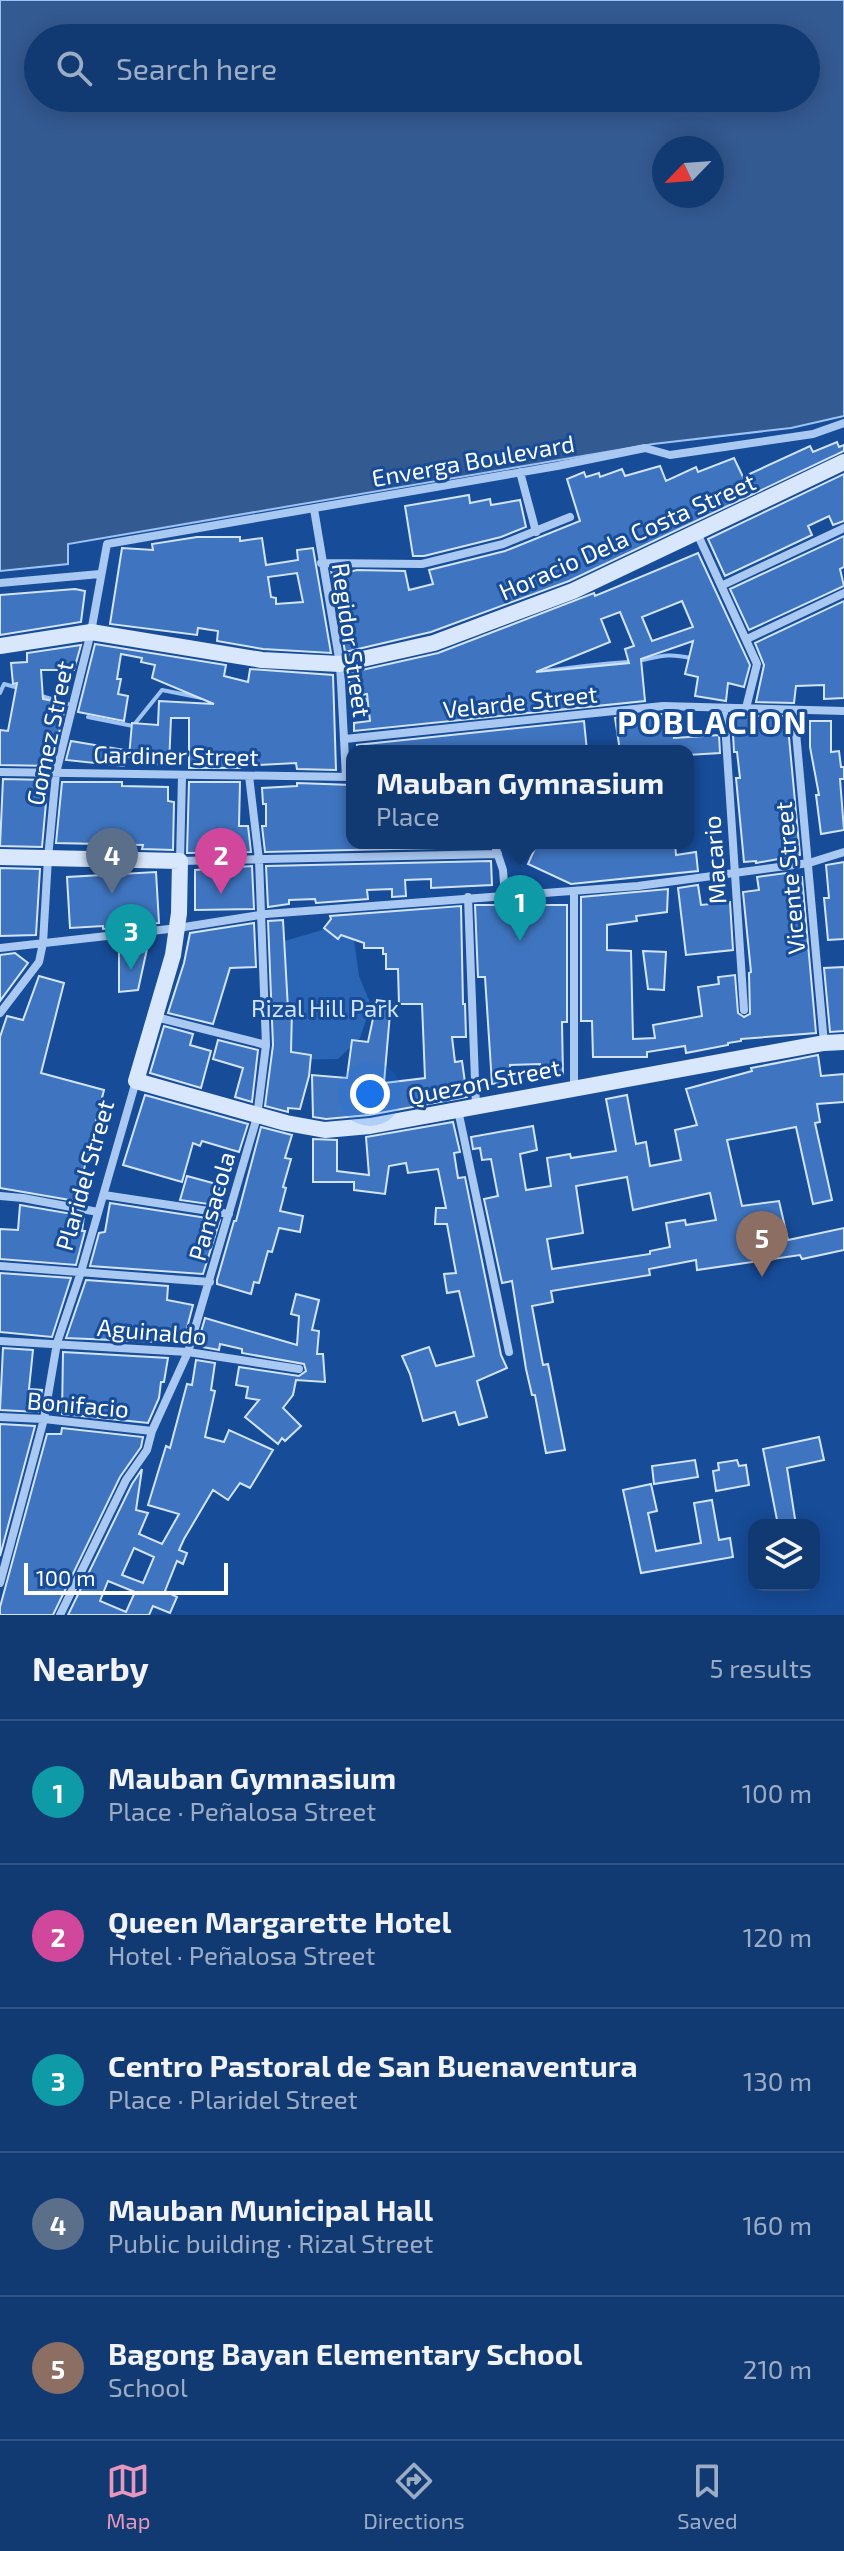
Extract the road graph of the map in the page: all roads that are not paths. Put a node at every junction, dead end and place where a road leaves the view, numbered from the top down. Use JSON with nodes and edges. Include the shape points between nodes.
{"nodes":[{"id":1,"x":844,"y":423,"type":"edge"},
{"id":2,"x":844,"y":462,"type":"edge"},
{"id":3,"x":520,"y":472,"type":"junction"},
{"id":4,"x":314,"y":509,"type":"junction"},
{"id":5,"x":570,"y":517,"type":"dead end"},
{"id":6,"x":844,"y":528,"type":"edge"},
{"id":7,"x":536,"y":532,"type":"junction"},
{"id":8,"x":697,"y":533,"type":"junction"},
{"id":9,"x":107,"y":544,"type":"joint"},
{"id":10,"x":321,"y":563,"type":"junction"},
{"id":11,"x":100,"y":574,"type":"junction"},
{"id":12,"x":0,"y":583,"type":"edge"},
{"id":13,"x":723,"y":585,"type":"junction"},
{"id":14,"x":844,"y":593,"type":"edge"},
{"id":15,"x":91,"y":632,"type":"junction"},
{"id":16,"x":747,"y":639,"type":"junction"},
{"id":17,"x":0,"y":646,"type":"edge"},
{"id":18,"x":340,"y":664,"type":"junction"},
{"id":19,"x":724,"y":708,"type":"junction"},
{"id":20,"x":746,"y":708,"type":"junction"},
{"id":21,"x":794,"y":710,"type":"junction"},
{"id":22,"x":844,"y":711,"type":"edge"},
{"id":23,"x":345,"y":739,"type":"junction"},
{"id":24,"x":346,"y":748,"type":"edge"},
{"id":25,"x":0,"y":772,"type":"edge"},
{"id":26,"x":56,"y":773,"type":"junction"},
{"id":27,"x":182,"y":776,"type":"junction"},
{"id":28,"x":249,"y":776,"type":"junction"},
{"id":29,"x":346,"y":777,"type":"edge"},
{"id":30,"x":496,"y":849,"type":"edge"},
{"id":31,"x":844,"y":852,"type":"edge"},
{"id":32,"x":498,"y":854,"type":"junction"},
{"id":33,"x":0,"y":857,"type":"edge"},
{"id":34,"x":48,"y":858,"type":"junction"},
{"id":35,"x":259,"y":860,"type":"junction"},
{"id":36,"x":180,"y":861,"type":"junction"},
{"id":37,"x":809,"y":863,"type":"junction"},
{"id":38,"x":735,"y":873,"type":"junction"},
{"id":39,"x":574,"y":892,"type":"junction"},
{"id":40,"x":505,"y":896,"type":"junction"},
{"id":41,"x":468,"y":897,"type":"junction"},
{"id":42,"x":261,"y":915,"type":"junction"},
{"id":43,"x":178,"y":928,"type":"junction"},
{"id":44,"x":43,"y":943,"type":"junction"},
{"id":45,"x":0,"y":948,"type":"edge"},
{"id":46,"x":744,"y":1010,"type":"dead end"},
{"id":47,"x":0,"y":1013,"type":"edge"},
{"id":48,"x":155,"y":1016,"type":"junction"},
{"id":49,"x":844,"y":1042,"type":"edge"},
{"id":50,"x":824,"y":1043,"type":"junction"},
{"id":51,"x":266,"y":1045,"type":"junction"},
{"id":52,"x":136,"y":1081,"type":"junction"},
{"id":53,"x":574,"y":1088,"type":"junction"},
{"id":54,"x":476,"y":1107,"type":"junction"},
{"id":55,"x":458,"y":1110,"type":"junction"},
{"id":56,"x":257,"y":1117,"type":"junction"},
{"id":57,"x":104,"y":1195,"type":"junction"},
{"id":58,"x":0,"y":1196,"type":"edge"},
{"id":59,"x":98,"y":1212,"type":"junction"},
{"id":60,"x":229,"y":1214,"type":"junction"},
{"id":61,"x":0,"y":1266,"type":"edge"},
{"id":62,"x":81,"y":1272,"type":"junction"},
{"id":63,"x":210,"y":1282,"type":"junction"},
{"id":64,"x":0,"y":1341,"type":"edge"},
{"id":65,"x":57,"y":1343,"type":"junction"},
{"id":66,"x":188,"y":1352,"type":"junction"},
{"id":67,"x":509,"y":1352,"type":"dead end"},
{"id":68,"x":299,"y":1369,"type":"dead end"},
{"id":69,"x":0,"y":1417,"type":"edge"},
{"id":70,"x":44,"y":1419,"type":"junction"},
{"id":71,"x":152,"y":1431,"type":"junction"},
{"id":72,"x":0,"y":1583,"type":"edge"},
{"id":73,"x":60,"y":1615,"type":"edge"}],
"edges":[{"from":1,"to":3,"type":"street","name":"Enverga Boulevard","via":[[799,436],[670,455],[645,448]]},
{"from":2,"to":8,"type":"main road","name":"Horacio Dela Costa Street"},
{"from":3,"to":4,"type":"street","name":"Enverga Boulevard"},
{"from":3,"to":7,"type":"street"},
{"from":4,"to":9,"type":"street","name":"Enverga Boulevard"},
{"from":4,"to":10,"type":"street","name":"Regidor Street"},
{"from":5,"to":7,"type":"street"},
{"from":6,"to":13,"type":"street"},
{"from":7,"to":10,"type":"street","via":[[422,564]]},
{"from":8,"to":13,"type":"street"},
{"from":8,"to":18,"type":"main road","name":"Horacio Dela Costa Street","via":[[494,622],[434,643]]},
{"from":9,"to":11,"type":"street","name":"Gomez Street"},
{"from":10,"to":18,"type":"street","name":"Regidor Street"},
{"from":11,"to":12,"type":"street"},
{"from":11,"to":15,"type":"street","name":"Gomez Street"},
{"from":13,"to":16,"type":"street"},
{"from":14,"to":16,"type":"street"},
{"from":15,"to":17,"type":"main road","name":"Horacio Dela Costa Street"},
{"from":15,"to":18,"type":"main road","name":"Horacio Dela Costa Street","via":[[262,660]]},
{"from":15,"to":26,"type":"street","name":"Gomez Street"},
{"from":16,"to":20,"type":"street","via":[[757,664]]},
{"from":18,"to":23,"type":"street","name":"Regidor Street"},
{"from":19,"to":20,"type":"street","name":"Velarde Street"},
{"from":19,"to":23,"type":"street","name":"Velarde Street","via":[[663,706]]},
{"from":19,"to":38,"type":"street","name":"Macario"},
{"from":20,"to":21,"type":"street","name":"Velarde Street"},
{"from":21,"to":22,"type":"street","name":"Velarde Street"},
{"from":21,"to":37,"type":"street","name":"Vicente Street"},
{"from":23,"to":24,"type":"street","name":"Regidor Street"},
{"from":25,"to":26,"type":"street","name":"Gardiner Street"},
{"from":26,"to":27,"type":"street","name":"Gardiner Street"},
{"from":26,"to":34,"type":"street","name":"Gomez Street"},
{"from":27,"to":28,"type":"street","name":"Gardiner Street"},
{"from":27,"to":36,"type":"street","name":"Plaridel Street"},
{"from":28,"to":29,"type":"street","name":"Gardiner Street"},
{"from":28,"to":35,"type":"street","name":"Pansacola"},
{"from":30,"to":32,"type":"street"},
{"from":31,"to":37,"type":"street"},
{"from":32,"to":35,"type":"street"},
{"from":32,"to":40,"type":"street"},
{"from":33,"to":34,"type":"main road"},
{"from":34,"to":36,"type":"main road"},
{"from":34,"to":44,"type":"street","name":"Gomez Street"},
{"from":35,"to":36,"type":"street"},
{"from":35,"to":42,"type":"street","name":"Pansacola"},
{"from":36,"to":43,"type":"main road","name":"Plaridel Street"},
{"from":37,"to":38,"type":"street"},
{"from":37,"to":50,"type":"street","name":"Vicente Street"},
{"from":38,"to":39,"type":"street"},
{"from":38,"to":46,"type":"street","name":"Macario"},
{"from":39,"to":40,"type":"street"},
{"from":39,"to":53,"type":"street"},
{"from":40,"to":41,"type":"street"},
{"from":41,"to":42,"type":"street"},
{"from":41,"to":54,"type":"street"},
{"from":42,"to":43,"type":"street"},
{"from":42,"to":51,"type":"street","name":"Pansacola"},
{"from":43,"to":44,"type":"street"},
{"from":43,"to":48,"type":"main road","name":"Plaridel Street"},
{"from":44,"to":45,"type":"street"},
{"from":44,"to":47,"type":"street","name":"Gomez Street","via":[[39,962]]},
{"from":48,"to":51,"type":"street"},
{"from":48,"to":52,"type":"main road","name":"Plaridel Street"},
{"from":49,"to":50,"type":"main road","name":"Quezon Street"},
{"from":50,"to":53,"type":"main road","name":"Quezon Street"},
{"from":51,"to":56,"type":"street","name":"Pansacola"},
{"from":52,"to":56,"type":"main road","name":"Quezon Street"},
{"from":52,"to":57,"type":"street","name":"Plaridel Street"},
{"from":53,"to":54,"type":"main road","name":"Quezon Street"},
{"from":54,"to":55,"type":"main road","name":"Quezon Street"},
{"from":55,"to":56,"type":"main road","name":"Quezon Street","via":[[325,1130]]},
{"from":55,"to":67,"type":"street"},
{"from":56,"to":60,"type":"street","name":"Pansacola"},
{"from":57,"to":59,"type":"street","name":"Plaridel Street"},
{"from":57,"to":60,"type":"street"},
{"from":58,"to":59,"type":"street"},
{"from":59,"to":62,"type":"street","name":"Plaridel Street"},
{"from":60,"to":63,"type":"street","name":"Pansacola"},
{"from":61,"to":62,"type":"street"},
{"from":62,"to":63,"type":"street"},
{"from":62,"to":65,"type":"street","name":"Plaridel Street"},
{"from":63,"to":66,"type":"street","name":"Pansacola"},
{"from":64,"to":65,"type":"street","name":"Aguinaldo"},
{"from":65,"to":66,"type":"street","name":"Aguinaldo"},
{"from":65,"to":70,"type":"street","name":"Plaridel Street"},
{"from":66,"to":68,"type":"street","name":"Aguinaldo"},
{"from":66,"to":71,"type":"street","name":"Pansacola"},
{"from":69,"to":70,"type":"street","name":"Bonifacio"},
{"from":70,"to":71,"type":"street","name":"Bonifacio"},
{"from":70,"to":72,"type":"street","name":"Plaridel Street"},
{"from":71,"to":73,"type":"street","name":"Pansacola","via":[[147,1450],[126,1480]]}]}
